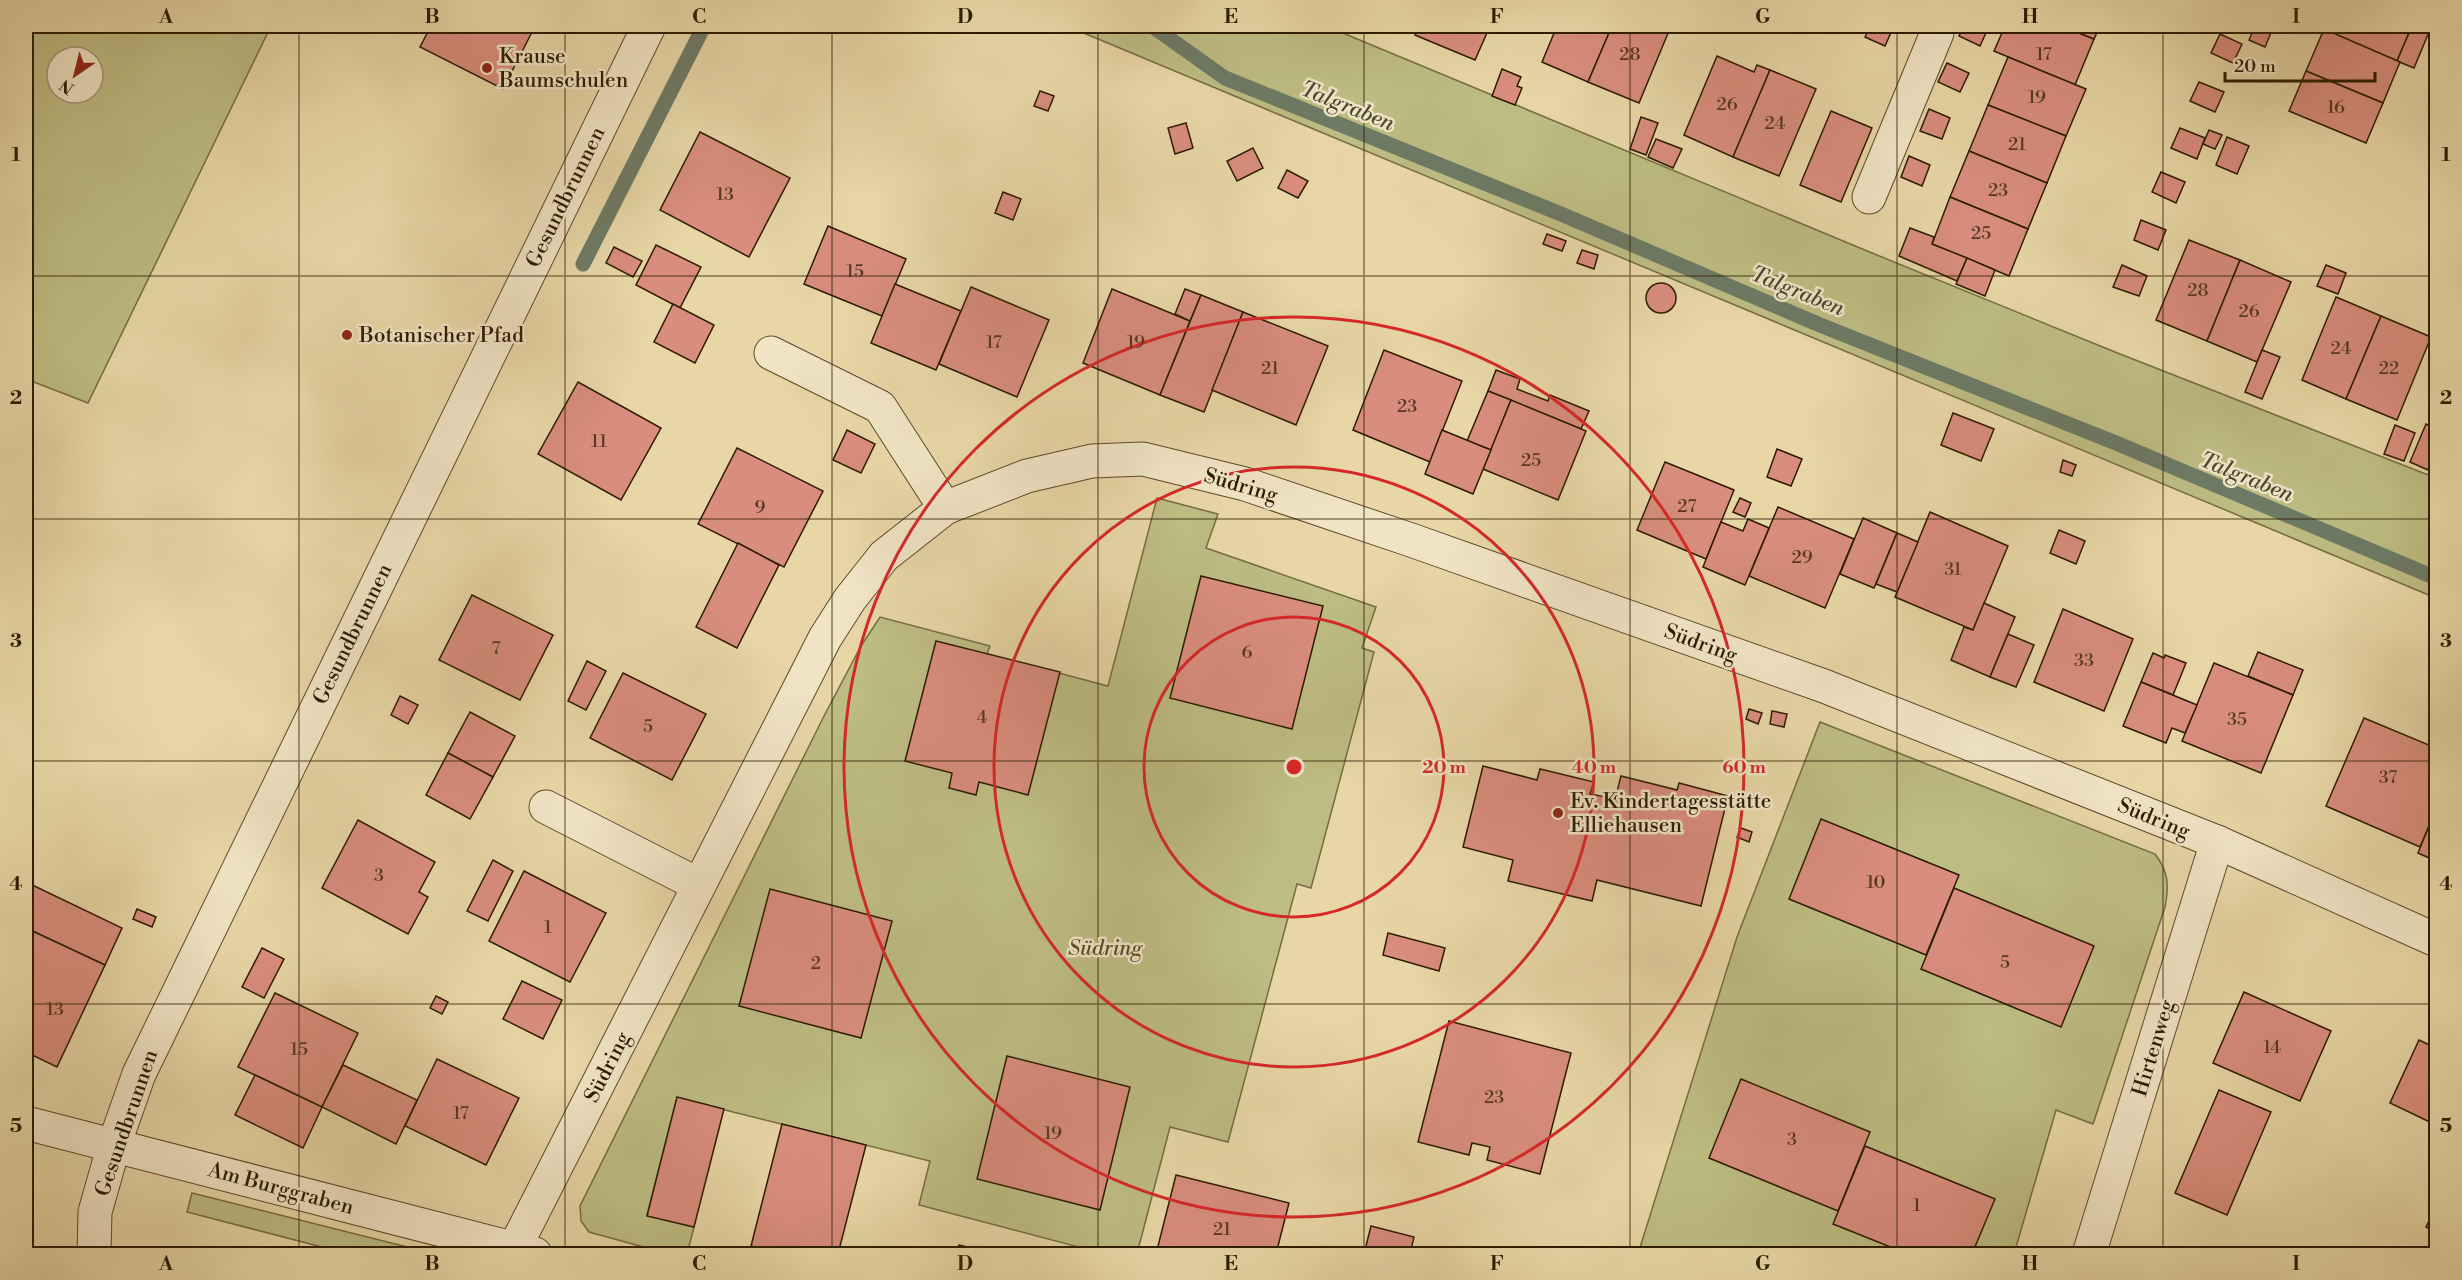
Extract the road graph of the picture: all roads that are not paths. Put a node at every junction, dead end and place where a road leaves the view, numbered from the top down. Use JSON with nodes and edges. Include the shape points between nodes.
{"nodes":[{"id":1,"x":649,"y":26,"type":"edge"},
{"id":2,"x":1932,"y":28,"type":"edge"},
{"id":3,"x":1869,"y":197,"type":"dead end"},
{"id":4,"x":771,"y":353,"type":"dead end"},
{"id":5,"x":945,"y":508,"type":"junction"},
{"id":6,"x":546,"y":807,"type":"dead end"},
{"id":7,"x":2217,"y":842,"type":"junction"},
{"id":8,"x":699,"y":885,"type":"junction"},
{"id":9,"x":2436,"y":940,"type":"edge"},
{"id":10,"x":26,"y":1123,"type":"edge"},
{"id":11,"x":114,"y":1145,"type":"junction"},
{"id":12,"x":525,"y":1252,"type":"edge"},
{"id":13,"x":94,"y":1254,"type":"edge"},
{"id":14,"x":2089,"y":1254,"type":"edge"}],
"edges":[{"from":1,"to":11,"type":"street","name":"Gesundbrunnen","via":[[139,1074]]},
{"from":2,"to":3,"type":"street"},
{"from":4,"to":5,"type":"street","via":[[880,407]]},
{"from":5,"to":7,"type":"street","name":"Südring","via":[[1027,476],[1092,461],[1143,459],[1245,484],[1824,686]]},
{"from":5,"to":8,"type":"street","name":"Südring","via":[[884,556],[850,599],[825,638]]},
{"from":6,"to":8,"type":"street"},
{"from":7,"to":9,"type":"street","name":"Südring"},
{"from":7,"to":14,"type":"street","name":"Hirtenweg"},
{"from":8,"to":12,"type":"street","name":"Südring"},
{"from":10,"to":11,"type":"street","name":"Am Burggraben"},
{"from":11,"to":12,"type":"street","name":"Am Burggraben"},
{"from":11,"to":13,"type":"street","name":"Gesundbrunnen","via":[[95,1212]]}]}
